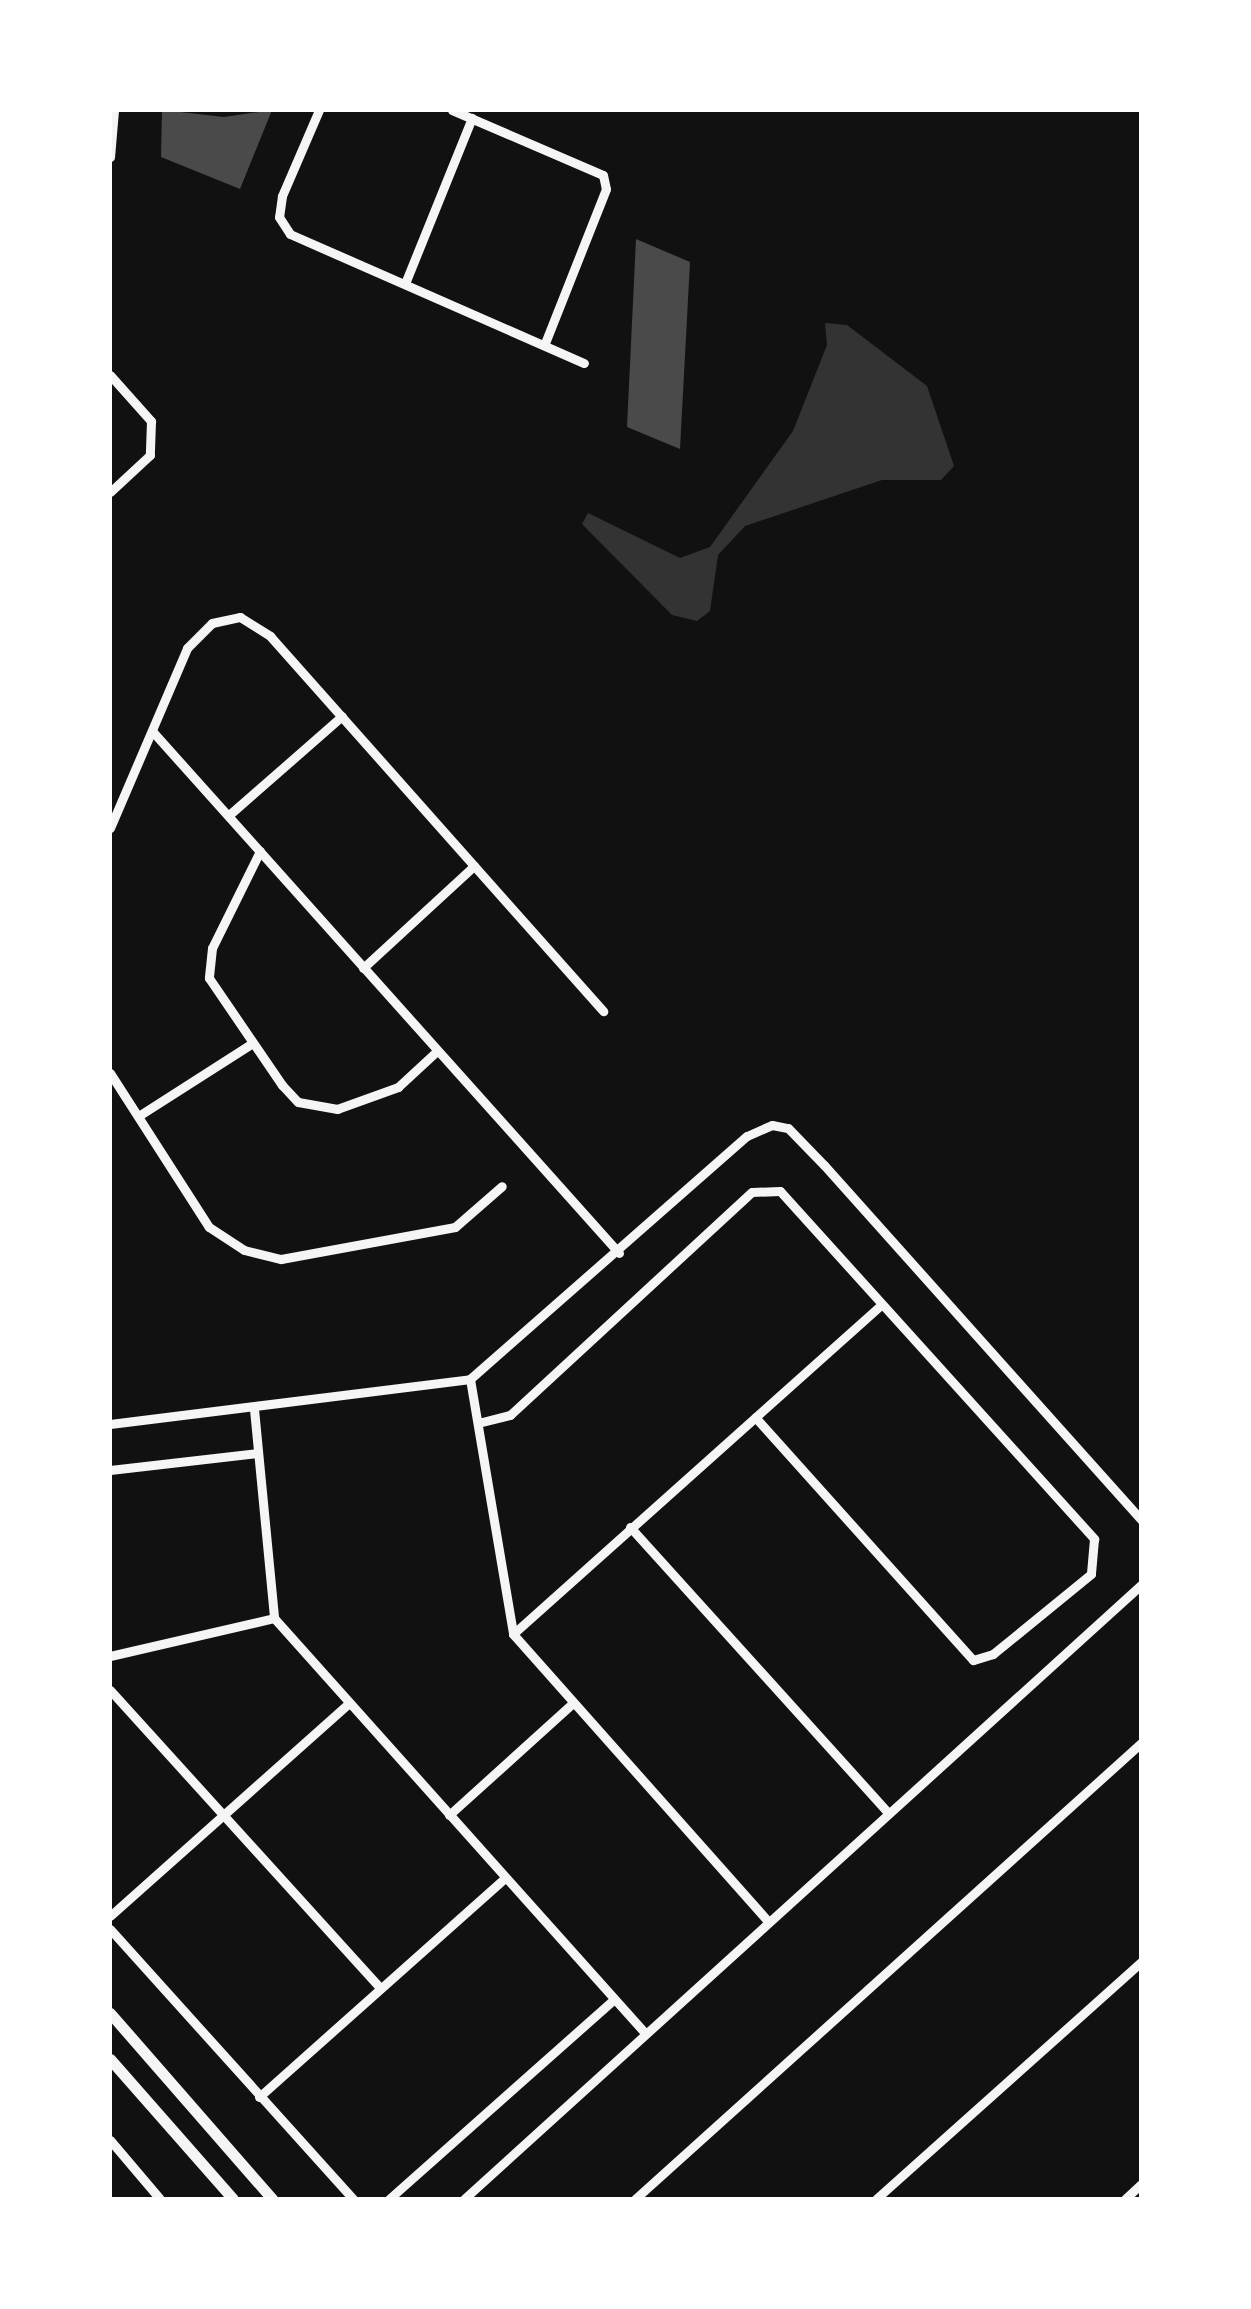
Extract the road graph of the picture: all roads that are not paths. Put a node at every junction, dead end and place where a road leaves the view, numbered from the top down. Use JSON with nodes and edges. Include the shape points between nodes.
{"nodes":[{"id":1,"x":114,"y":110,"type":"edge"},
{"id":2,"x":319,"y":110,"type":"edge"},
{"id":3,"x":452,"y":110,"type":"edge"},
{"id":4,"x":472,"y":118,"type":"junction"},
{"id":5,"x":110,"y":157,"type":"edge"},
{"id":6,"x":406,"y":281,"type":"junction"},
{"id":7,"x":546,"y":342,"type":"junction"},
{"id":8,"x":584,"y":363,"type":"dead end"},
{"id":9,"x":110,"y":375,"type":"edge"},
{"id":10,"x":110,"y":492,"type":"edge"},
{"id":11,"x":342,"y":716,"type":"junction"},
{"id":12,"x":153,"y":732,"type":"junction"},
{"id":13,"x":229,"y":815,"type":"junction"},
{"id":14,"x":110,"y":828,"type":"edge"},
{"id":15,"x":260,"y":852,"type":"junction"},
{"id":16,"x":474,"y":866,"type":"junction"},
{"id":17,"x":363,"y":968,"type":"junction"},
{"id":18,"x":603,"y":1011,"type":"dead end"},
{"id":19,"x":251,"y":1044,"type":"junction"},
{"id":20,"x":437,"y":1051,"type":"junction"},
{"id":21,"x":110,"y":1073,"type":"edge"},
{"id":22,"x":140,"y":1115,"type":"junction"},
{"id":23,"x":502,"y":1186,"type":"dead end"},
{"id":24,"x":619,"y":1253,"type":"junction"},
{"id":25,"x":881,"y":1305,"type":"junction"},
{"id":26,"x":470,"y":1379,"type":"junction"},
{"id":27,"x":254,"y":1409,"type":"junction"},
{"id":28,"x":755,"y":1417,"type":"junction"},
{"id":29,"x":482,"y":1422,"type":"junction"},
{"id":30,"x":110,"y":1424,"type":"edge"},
{"id":31,"x":258,"y":1453,"type":"junction"},
{"id":32,"x":110,"y":1470,"type":"edge"},
{"id":33,"x":1141,"y":1520,"type":"edge"},
{"id":34,"x":630,"y":1527,"type":"junction"},
{"id":35,"x":1141,"y":1585,"type":"edge"},
{"id":36,"x":274,"y":1618,"type":"junction"},
{"id":37,"x":513,"y":1634,"type":"junction"},
{"id":38,"x":110,"y":1656,"type":"edge"},
{"id":39,"x":110,"y":1690,"type":"edge"},
{"id":40,"x":350,"y":1703,"type":"junction"},
{"id":41,"x":572,"y":1704,"type":"junction"},
{"id":42,"x":1141,"y":1743,"type":"edge"},
{"id":43,"x":225,"y":1813,"type":"junction"},
{"id":44,"x":888,"y":1813,"type":"junction"},
{"id":45,"x":449,"y":1816,"type":"junction"},
{"id":46,"x":504,"y":1880,"type":"junction"},
{"id":47,"x":110,"y":1916,"type":"edge"},
{"id":48,"x":768,"y":1922,"type":"junction"},
{"id":49,"x":110,"y":1929,"type":"edge"},
{"id":50,"x":1141,"y":1962,"type":"edge"},
{"id":51,"x":380,"y":1988,"type":"junction"},
{"id":52,"x":614,"y":2000,"type":"junction"},
{"id":53,"x":110,"y":2013,"type":"edge"},
{"id":54,"x":645,"y":2033,"type":"junction"},
{"id":55,"x":110,"y":2059,"type":"edge"},
{"id":56,"x":259,"y":2097,"type":"junction"},
{"id":57,"x":110,"y":2140,"type":"edge"},
{"id":58,"x":1141,"y":2184,"type":"edge"},
{"id":59,"x":160,"y":2199,"type":"edge"},
{"id":60,"x":234,"y":2199,"type":"edge"},
{"id":61,"x":272,"y":2199,"type":"edge"},
{"id":62,"x":352,"y":2199,"type":"edge"},
{"id":63,"x":390,"y":2199,"type":"edge"},
{"id":64,"x":464,"y":2199,"type":"edge"},
{"id":65,"x":635,"y":2199,"type":"edge"},
{"id":66,"x":876,"y":2199,"type":"edge"},
{"id":67,"x":1125,"y":2199,"type":"edge"}],
"edges":[{"from":1,"to":5,"type":"street"},
{"from":2,"to":6,"type":"street","via":[[279,217],[290,234]]},
{"from":3,"to":4,"type":"street"},
{"from":4,"to":6,"type":"street"},
{"from":4,"to":7,"type":"street","via":[[603,175],[606,189]]},
{"from":6,"to":7,"type":"street"},
{"from":7,"to":8,"type":"street"},
{"from":9,"to":10,"type":"street","via":[[151,420],[150,455]]},
{"from":11,"to":12,"type":"street","via":[[270,636],[240,617],[212,623],[187,648]]},
{"from":11,"to":13,"type":"street"},
{"from":11,"to":16,"type":"street"},
{"from":12,"to":13,"type":"street"},
{"from":12,"to":14,"type":"street"},
{"from":13,"to":15,"type":"street"},
{"from":15,"to":17,"type":"street"},
{"from":15,"to":19,"type":"street","via":[[209,966]]},
{"from":16,"to":17,"type":"street"},
{"from":16,"to":18,"type":"street"},
{"from":17,"to":20,"type":"street"},
{"from":19,"to":20,"type":"street","via":[[298,1102],[337,1108],[398,1086]]},
{"from":19,"to":22,"type":"street"},
{"from":20,"to":24,"type":"street"},
{"from":21,"to":22,"type":"street"},
{"from":22,"to":23,"type":"street","via":[[209,1227],[244,1250],[281,1258],[455,1227]]},
{"from":24,"to":26,"type":"street"},
{"from":24,"to":33,"type":"street","via":[[747,1136],[772,1125],[788,1128]]},
{"from":25,"to":28,"type":"street"},
{"from":25,"to":28,"type":"street","via":[[1094,1539],[1091,1574],[993,1654],[973,1660]]},
{"from":25,"to":29,"type":"street","via":[[780,1192],[752,1192],[510,1415]]},
{"from":26,"to":27,"type":"street"},
{"from":26,"to":29,"type":"street"},
{"from":27,"to":30,"type":"street"},
{"from":27,"to":31,"type":"street"},
{"from":28,"to":34,"type":"street"},
{"from":29,"to":37,"type":"street"},
{"from":31,"to":32,"type":"street"},
{"from":31,"to":36,"type":"street"},
{"from":34,"to":37,"type":"street"},
{"from":34,"to":44,"type":"street"},
{"from":35,"to":44,"type":"street"},
{"from":36,"to":38,"type":"street"},
{"from":36,"to":40,"type":"street"},
{"from":37,"to":41,"type":"street"},
{"from":39,"to":43,"type":"street"},
{"from":40,"to":43,"type":"street"},
{"from":40,"to":45,"type":"street"},
{"from":41,"to":45,"type":"street"},
{"from":41,"to":48,"type":"street"},
{"from":42,"to":65,"type":"street"},
{"from":43,"to":47,"type":"street"},
{"from":43,"to":51,"type":"street"},
{"from":44,"to":48,"type":"street"},
{"from":45,"to":46,"type":"street"},
{"from":46,"to":51,"type":"street"},
{"from":46,"to":52,"type":"street"},
{"from":48,"to":54,"type":"street"},
{"from":49,"to":56,"type":"street"},
{"from":50,"to":66,"type":"street"},
{"from":51,"to":56,"type":"street"},
{"from":52,"to":54,"type":"street"},
{"from":52,"to":63,"type":"street"},
{"from":53,"to":61,"type":"street"},
{"from":54,"to":64,"type":"street"},
{"from":55,"to":60,"type":"street"},
{"from":56,"to":62,"type":"street"},
{"from":57,"to":59,"type":"street"},
{"from":58,"to":67,"type":"street"}]}
